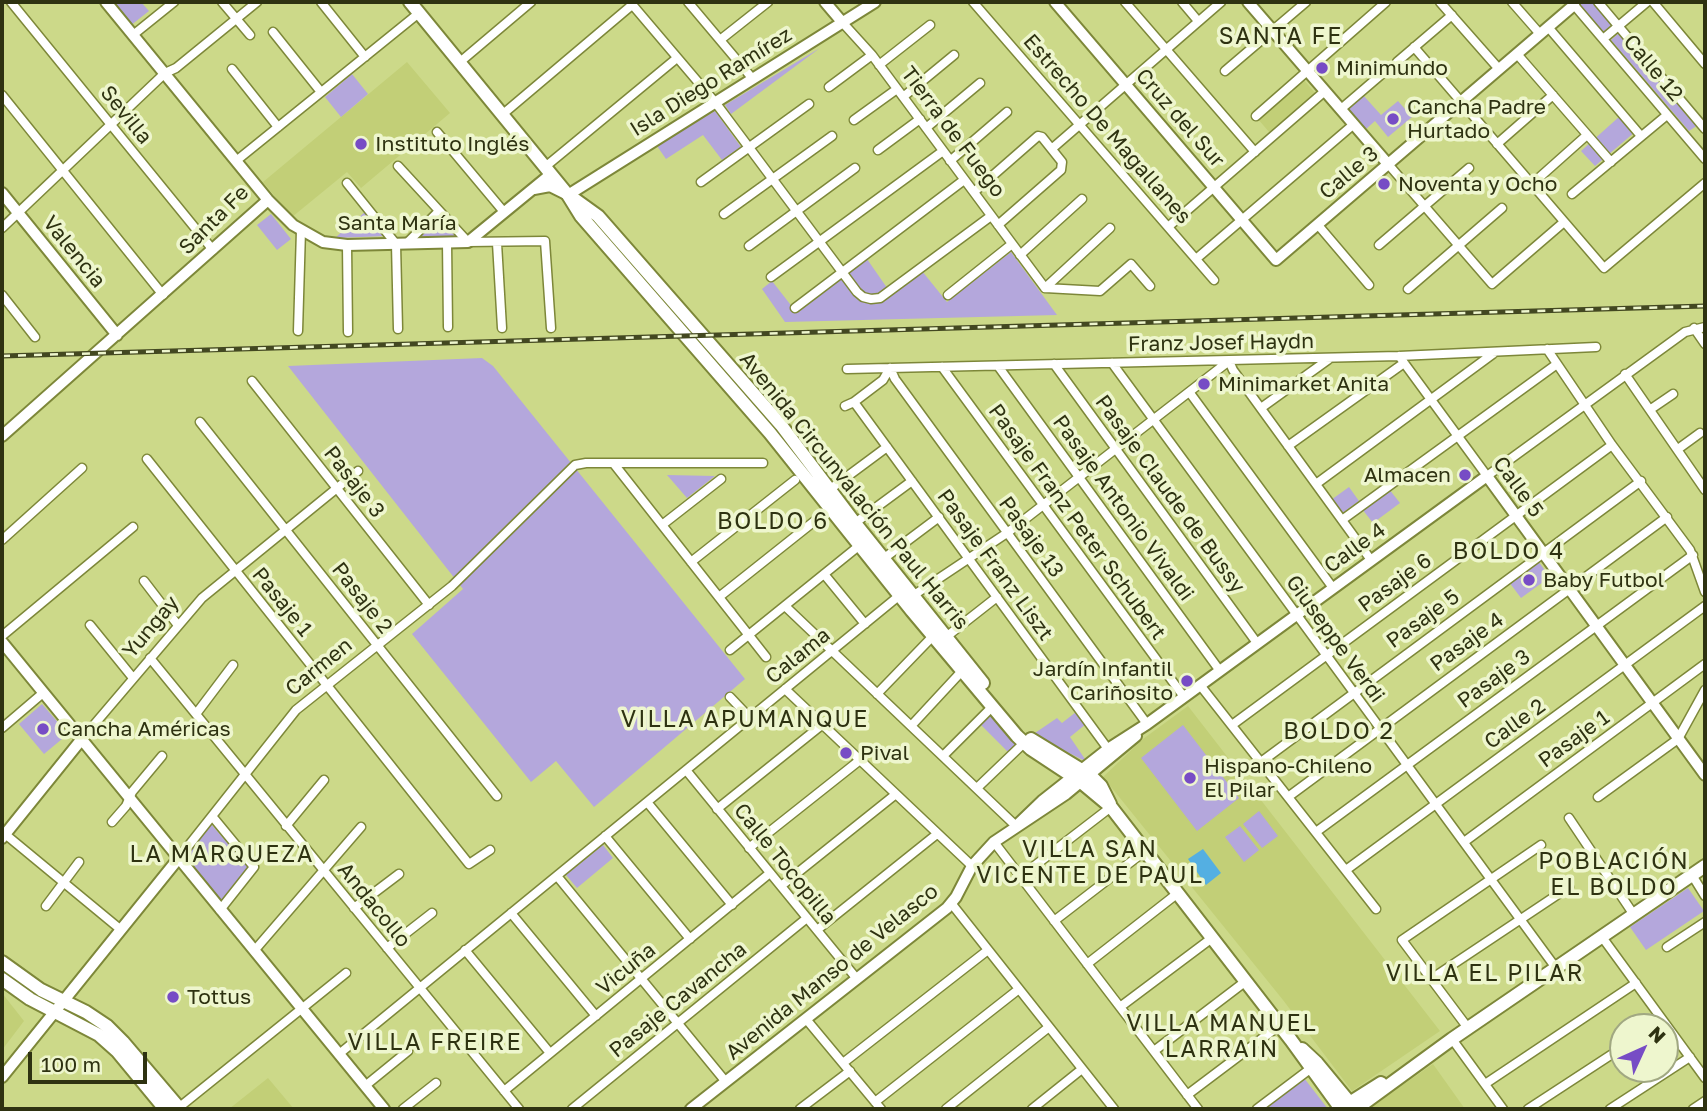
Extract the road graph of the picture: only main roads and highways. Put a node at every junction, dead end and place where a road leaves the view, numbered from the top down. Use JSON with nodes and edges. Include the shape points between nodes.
{"nodes":[{"id":1,"x":410,"y":2,"type":"edge"},
{"id":2,"x":568,"y":195,"type":"junction"},
{"id":3,"x":906,"y":595,"type":"junction"},
{"id":4,"x":940,"y":637,"type":"junction"},
{"id":5,"x":1081,"y":775,"type":"junction"},
{"id":6,"x":1701,"y":872,"type":"edge"},
{"id":7,"x":2,"y":962,"type":"edge"},
{"id":8,"x":2,"y":979,"type":"edge"},
{"id":9,"x":1291,"y":1040,"type":"junction"},
{"id":10,"x":1347,"y":1108,"type":"edge"},
{"id":11,"x":165,"y":1109,"type":"edge"},
{"id":12,"x":178,"y":1109,"type":"edge"}],
"edges":[{"from":1,"to":2,"type":"main road","name":"Avenida Circunvalación Paul Harris"},
{"from":2,"to":3,"type":"main road","name":"Avenida Circunvalación Paul Harris","via":[[581,216]]},
{"from":2,"to":3,"type":"main road","name":"Avenida Circunvalación Paul Harris","via":[[598,216],[781,425]]},
{"from":3,"to":4,"type":"main road","name":"Avenida Circunvalación Paul Harris"},
{"from":4,"to":5,"type":"main road","name":"Avenida Circunvalación Paul Harris","via":[[1028,737]]},
{"from":4,"to":5,"type":"main road","name":"Avenida Circunvalación Paul Harris","via":[[962,671],[1024,743]]},
{"from":5,"to":9,"type":"main road","name":"Avenida Circunvalación Paul Harris","via":[[1111,807]]},
{"from":6,"to":10,"type":"main road"},
{"from":7,"to":12,"type":"main road","via":[[30,983],[97,1018]]},
{"from":8,"to":11,"type":"main road","via":[[108,1042]]},
{"from":9,"to":10,"type":"main road","name":"Avenida Circunvalación Paul Harris","via":[[1310,1069]]},
{"from":9,"to":10,"type":"main road","name":"Avenida Circunvalación Paul Harris","via":[[1311,1056]]}]}
